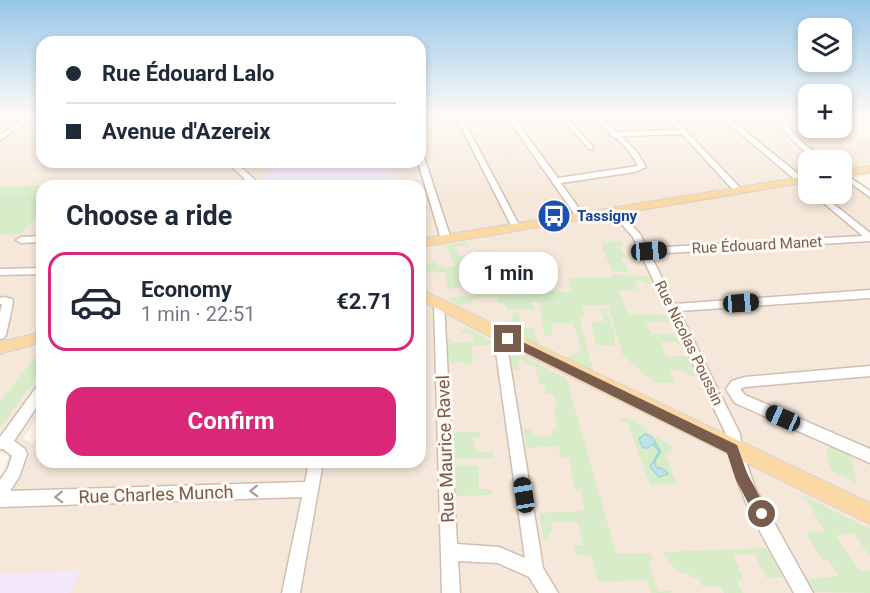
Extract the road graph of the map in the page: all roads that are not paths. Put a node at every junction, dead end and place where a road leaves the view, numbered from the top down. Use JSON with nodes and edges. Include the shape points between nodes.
{"nodes":[{"id":1,"x":473,"y":145,"type":"edge"},
{"id":2,"x":530,"y":145,"type":"edge"},
{"id":3,"x":588,"y":145,"type":"edge"},
{"id":4,"x":628,"y":145,"type":"edge"},
{"id":5,"x":696,"y":145,"type":"edge"},
{"id":6,"x":759,"y":145,"type":"edge"},
{"id":7,"x":591,"y":148,"type":"dead end"},
{"id":8,"x":238,"y":168,"type":"edge"},
{"id":9,"x":423,"y":168,"type":"edge"},
{"id":10,"x":870,"y":169,"type":"edge"},
{"id":11,"x":852,"y":172,"type":"edge"},
{"id":12,"x":798,"y":176,"type":"edge"},
{"id":13,"x":250,"y":179,"type":"edge"},
{"id":14,"x":556,"y":182,"type":"junction"},
{"id":15,"x":852,"y":182,"type":"edge"},
{"id":16,"x":798,"y":183,"type":"edge"},
{"id":17,"x":740,"y":191,"type":"junction"},
{"id":18,"x":870,"y":195,"type":"edge"},
{"id":19,"x":829,"y":204,"type":"edge"},
{"id":20,"x":614,"y":211,"type":"junction"},
{"id":21,"x":581,"y":217,"type":"junction"},
{"id":22,"x":516,"y":227,"type":"junction"},
{"id":23,"x":870,"y":237,"type":"edge"},
{"id":24,"x":36,"y":239,"type":"edge"},
{"id":25,"x":446,"y":239,"type":"junction"},
{"id":26,"x":21,"y":240,"type":"dead end"},
{"id":27,"x":426,"y":242,"type":"edge"},
{"id":28,"x":644,"y":251,"type":"junction"},
{"id":29,"x":36,"y":271,"type":"edge"},
{"id":30,"x":0,"y":272,"type":"edge"},
{"id":31,"x":870,"y":294,"type":"edge"},
{"id":32,"x":426,"y":297,"type":"edge"},
{"id":33,"x":3,"y":301,"type":"dead end"},
{"id":34,"x":439,"y":304,"type":"junction"},
{"id":35,"x":673,"y":308,"type":"junction"},
{"id":36,"x":0,"y":335,"type":"edge"},
{"id":37,"x":36,"y":339,"type":"edge"},
{"id":38,"x":508,"y":339,"type":"junction"},
{"id":39,"x":0,"y":348,"type":"edge"},
{"id":40,"x":870,"y":371,"type":"edge"},
{"id":41,"x":732,"y":389,"type":"junction"},
{"id":42,"x":712,"y":390,"type":"junction"},
{"id":43,"x":36,"y":399,"type":"edge"},
{"id":44,"x":3,"y":442,"type":"edge"},
{"id":45,"x":733,"y":449,"type":"junction"},
{"id":46,"x":870,"y":456,"type":"edge"},
{"id":47,"x":315,"y":468,"type":"edge"},
{"id":48,"x":312,"y":489,"type":"junction"},
{"id":49,"x":0,"y":493,"type":"edge"},
{"id":50,"x":0,"y":499,"type":"edge"},
{"id":51,"x":870,"y":514,"type":"edge"},
{"id":52,"x":449,"y":552,"type":"junction"},
{"id":53,"x":535,"y":571,"type":"junction"},
{"id":54,"x":291,"y":593,"type":"edge"},
{"id":55,"x":451,"y":593,"type":"edge"},
{"id":56,"x":549,"y":593,"type":"edge"},
{"id":57,"x":804,"y":593,"type":"edge"}],
"edges":[{"from":1,"to":22,"type":"street"},
{"from":2,"to":14,"type":"street"},
{"from":3,"to":7,"type":"street"},
{"from":4,"to":14,"type":"street","via":[[641,164],[640,169]]},
{"from":5,"to":17,"type":"street"},
{"from":6,"to":12,"type":"street"},
{"from":8,"to":13,"type":"street"},
{"from":9,"to":25,"type":"street"},
{"from":10,"to":11,"type":"main road"},
{"from":14,"to":21,"type":"street"},
{"from":15,"to":18,"type":"street"},
{"from":16,"to":17,"type":"main road"},
{"from":17,"to":20,"type":"main road"},
{"from":19,"to":23,"type":"street"},
{"from":20,"to":21,"type":"main road"},
{"from":20,"to":28,"type":"street","name":"Rue Nicolas Poussin","via":[[637,236]]},
{"from":21,"to":22,"type":"main road"},
{"from":22,"to":25,"type":"main road"},
{"from":23,"to":28,"type":"street","name":"Rue Édouard Manet"},
{"from":24,"to":26,"type":"street"},
{"from":25,"to":27,"type":"main road"},
{"from":28,"to":35,"type":"street","name":"Rue Nicolas Poussin"},
{"from":29,"to":30,"type":"street"},
{"from":31,"to":35,"type":"street"},
{"from":32,"to":34,"type":"main road"},
{"from":33,"to":36,"type":"street","via":[[8,302]]},
{"from":34,"to":38,"type":"main road"},
{"from":34,"to":52,"type":"street","name":"Rue Maurice Ravel"},
{"from":35,"to":42,"type":"street","name":"Rue Nicolas Poussin"},
{"from":37,"to":39,"type":"main road"},
{"from":38,"to":45,"type":"main road"},
{"from":38,"to":53,"type":"street","via":[[502,352]]},
{"from":40,"to":41,"type":"street","via":[[746,382]]},
{"from":41,"to":42,"type":"street"},
{"from":41,"to":46,"type":"street","via":[[740,399]]},
{"from":42,"to":45,"type":"street","name":"Rue Nicolas Poussin","via":[[733,434]]},
{"from":43,"to":44,"type":"street"},
{"from":44,"to":49,"type":"street","via":[[20,454]]},
{"from":45,"to":51,"type":"main road"},
{"from":45,"to":57,"type":"street","name":"Rue Nicolas Poussin","via":[[741,475]]},
{"from":47,"to":48,"type":"street"},
{"from":48,"to":50,"type":"street","name":"Rue Charles Munch","one_way":true},
{"from":48,"to":54,"type":"street"},
{"from":52,"to":53,"type":"street","via":[[499,555]]},
{"from":52,"to":55,"type":"street","name":"Rue Maurice Ravel"},
{"from":53,"to":56,"type":"street"}]}
